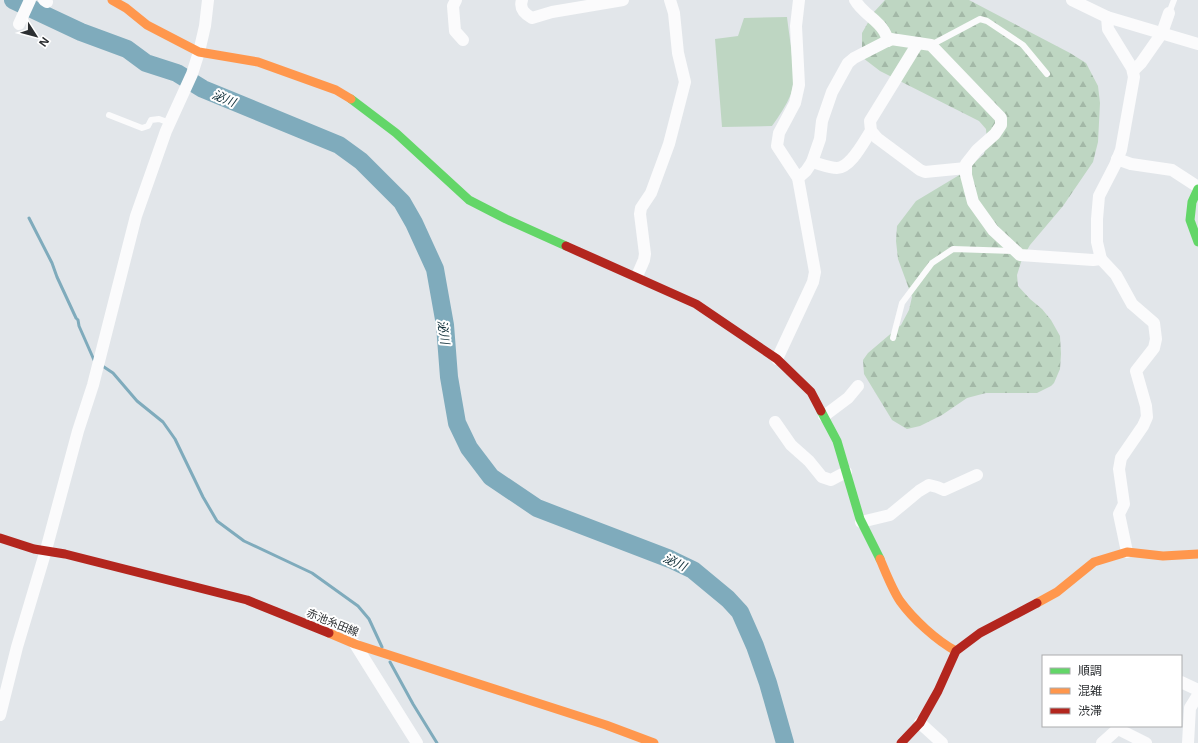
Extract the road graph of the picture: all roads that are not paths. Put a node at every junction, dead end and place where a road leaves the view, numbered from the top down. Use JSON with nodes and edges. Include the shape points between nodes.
{"nodes":[{"id":1,"x":30,"y":0,"type":"edge"},
{"id":2,"x":112,"y":0,"type":"edge"},
{"id":3,"x":208,"y":0,"type":"edge"},
{"id":4,"x":456,"y":0,"type":"edge"},
{"id":5,"x":522,"y":0,"type":"edge"},
{"id":6,"x":623,"y":0,"type":"edge"},
{"id":7,"x":670,"y":0,"type":"edge"},
{"id":8,"x":799,"y":0,"type":"edge"},
{"id":9,"x":855,"y":0,"type":"edge"},
{"id":10,"x":1072,"y":0,"type":"edge"},
{"id":11,"x":1174,"y":0,"type":"edge"},
{"id":12,"x":1169,"y":13,"type":"joint"},
{"id":13,"x":1107,"y":18,"type":"junction"},
{"id":14,"x":19,"y":24,"type":"dead end"},
{"id":15,"x":1162,"y":33,"type":"junction"},
{"id":16,"x":463,"y":40,"type":"dead end"},
{"id":17,"x":888,"y":41,"type":"junction"},
{"id":18,"x":918,"y":43,"type":"junction"},
{"id":19,"x":1198,"y":44,"type":"edge"},
{"id":20,"x":932,"y":45,"type":"junction"},
{"id":21,"x":199,"y":52,"type":"junction"},
{"id":22,"x":1132,"y":71,"type":"junction"},
{"id":23,"x":1047,"y":74,"type":"dead end"},
{"id":24,"x":109,"y":115,"type":"dead end"},
{"id":25,"x":170,"y":123,"type":"junction"},
{"id":26,"x":871,"y":131,"type":"junction"},
{"id":27,"x":1117,"y":158,"type":"junction"},
{"id":28,"x":812,"y":162,"type":"junction"},
{"id":29,"x":966,"y":168,"type":"junction"},
{"id":30,"x":798,"y":178,"type":"junction"},
{"id":31,"x":1198,"y":188,"type":"edge"},
{"id":32,"x":1198,"y":242,"type":"edge"},
{"id":33,"x":1015,"y":251,"type":"junction"},
{"id":34,"x":1101,"y":259,"type":"junction"},
{"id":35,"x":637,"y":276,"type":"junction"},
{"id":36,"x":892,"y":338,"type":"dead end"},
{"id":37,"x":777,"y":359,"type":"junction"},
{"id":38,"x":858,"y":386,"type":"dead end"},
{"id":39,"x":824,"y":416,"type":"junction"},
{"id":40,"x":775,"y":422,"type":"dead end"},
{"id":41,"x":846,"y":472,"type":"junction"},
{"id":42,"x":977,"y":475,"type":"dead end"},
{"id":43,"x":861,"y":522,"type":"junction"},
{"id":44,"x":0,"y":538,"type":"edge"},
{"id":45,"x":46,"y":550,"type":"junction"},
{"id":46,"x":1127,"y":552,"type":"junction"},
{"id":47,"x":1198,"y":554,"type":"edge"},
{"id":48,"x":355,"y":644,"type":"junction"},
{"id":49,"x":956,"y":651,"type":"junction"},
{"id":50,"x":1182,"y":682,"type":"edge"},
{"id":51,"x":1198,"y":690,"type":"edge"},
{"id":52,"x":1198,"y":695,"type":"edge"},
{"id":53,"x":0,"y":715,"type":"edge"},
{"id":54,"x":1194,"y":719,"type":"edge"},
{"id":55,"x":920,"y":723,"type":"junction"},
{"id":56,"x":1119,"y":727,"type":"edge"},
{"id":57,"x":417,"y":743,"type":"edge"},
{"id":58,"x":654,"y":743,"type":"edge"},
{"id":59,"x":901,"y":743,"type":"edge"},
{"id":60,"x":942,"y":743,"type":"edge"},
{"id":61,"x":1102,"y":743,"type":"edge"},
{"id":62,"x":1146,"y":743,"type":"edge"},
{"id":63,"x":1188,"y":743,"type":"edge"}],
"edges":[{"from":1,"to":14,"type":"street"},
{"from":2,"to":21,"type":"street","via":[[147,25]]},
{"from":3,"to":21,"type":"street"},
{"from":4,"to":16,"type":"street","via":[[453,6],[455,31]]},
{"from":5,"to":6,"type":"street","via":[[522,10],[532,18],[552,12]]},
{"from":7,"to":35,"type":"street","via":[[685,82],[660,170],[651,193],[641,208],[645,254]]},
{"from":8,"to":30,"type":"street","via":[[796,26],[799,85],[795,103],[779,133],[776,146]]},
{"from":9,"to":17,"type":"street","via":[[880,26]]},
{"from":10,"to":13,"type":"street"},
{"from":11,"to":12,"type":"lane"},
{"from":12,"to":15,"type":"street"},
{"from":13,"to":15,"type":"street"},
{"from":13,"to":22,"type":"street","via":[[1108,29]]},
{"from":15,"to":19,"type":"street"},
{"from":15,"to":22,"type":"street"},
{"from":17,"to":18,"type":"street","via":[[891,39]]},
{"from":17,"to":28,"type":"street","via":[[848,63],[832,92]]},
{"from":18,"to":20,"type":"street"},
{"from":18,"to":26,"type":"street","via":[[870,121]]},
{"from":20,"to":23,"type":"lane","via":[[980,19],[988,21],[1023,45]]},
{"from":20,"to":29,"type":"street","via":[[1000,118],[1001,125],[995,134],[977,150],[966,164]]},
{"from":21,"to":25,"type":"street"},
{"from":21,"to":35,"type":"street","via":[[258,62],[336,90],[359,104],[396,133],[469,200],[506,219]]},
{"from":22,"to":27,"type":"street","via":[[1134,77],[1121,150]]},
{"from":24,"to":25,"type":"lane","via":[[142,128],[148,126],[151,120],[159,119]]},
{"from":25,"to":45,"type":"street","via":[[136,216]]},
{"from":26,"to":28,"type":"street","via":[[850,163],[844,167]]},
{"from":26,"to":29,"type":"street","via":[[876,138],[925,172]]},
{"from":27,"to":31,"type":"street","via":[[1131,164],[1172,170]]},
{"from":27,"to":34,"type":"street","via":[[1099,196],[1097,242]]},
{"from":28,"to":30,"type":"street"},
{"from":29,"to":33,"type":"street","via":[[973,202],[993,230]]},
{"from":30,"to":37,"type":"street","via":[[815,272],[813,282]]},
{"from":31,"to":32,"type":"street","via":[[1192,202],[1190,220]]},
{"from":33,"to":34,"type":"street","via":[[1020,254]]},
{"from":33,"to":36,"type":"lane","via":[[953,249],[932,263],[902,303]]},
{"from":34,"to":46,"type":"street","via":[[1116,275],[1132,304],[1154,323],[1156,338],[1154,348],[1136,371],[1146,406],[1144,426],[1120,458],[1124,504],[1119,514]]},
{"from":35,"to":37,"type":"street","via":[[696,304]]},
{"from":37,"to":39,"type":"street","via":[[811,392]]},
{"from":38,"to":39,"type":"street","via":[[848,398]]},
{"from":39,"to":41,"type":"street","via":[[837,441]]},
{"from":40,"to":41,"type":"street","via":[[791,445],[822,477],[831,480]]},
{"from":41,"to":43,"type":"street"},
{"from":42,"to":43,"type":"street","via":[[944,490],[929,486],[890,515]]},
{"from":43,"to":49,"type":"street","via":[[900,601],[945,645]]},
{"from":44,"to":45,"type":"street","name":"赤池糸田線","via":[[34,549]]},
{"from":45,"to":48,"type":"street","name":"赤池糸田線","via":[[247,600]]},
{"from":45,"to":53,"type":"street"},
{"from":46,"to":47,"type":"street","via":[[1163,556]]},
{"from":46,"to":49,"type":"street","via":[[1094,562],[1057,592],[980,633]]},
{"from":48,"to":57,"type":"street"},
{"from":48,"to":58,"type":"street","name":"赤池糸田線","via":[[584,717]]},
{"from":49,"to":55,"type":"street"},
{"from":50,"to":51,"type":"street"},
{"from":52,"to":54,"type":"street","via":[[1190,708]]},
{"from":54,"to":63,"type":"street"},
{"from":55,"to":59,"type":"street"},
{"from":55,"to":60,"type":"street"},
{"from":56,"to":61,"type":"street"},
{"from":56,"to":62,"type":"street"}]}
